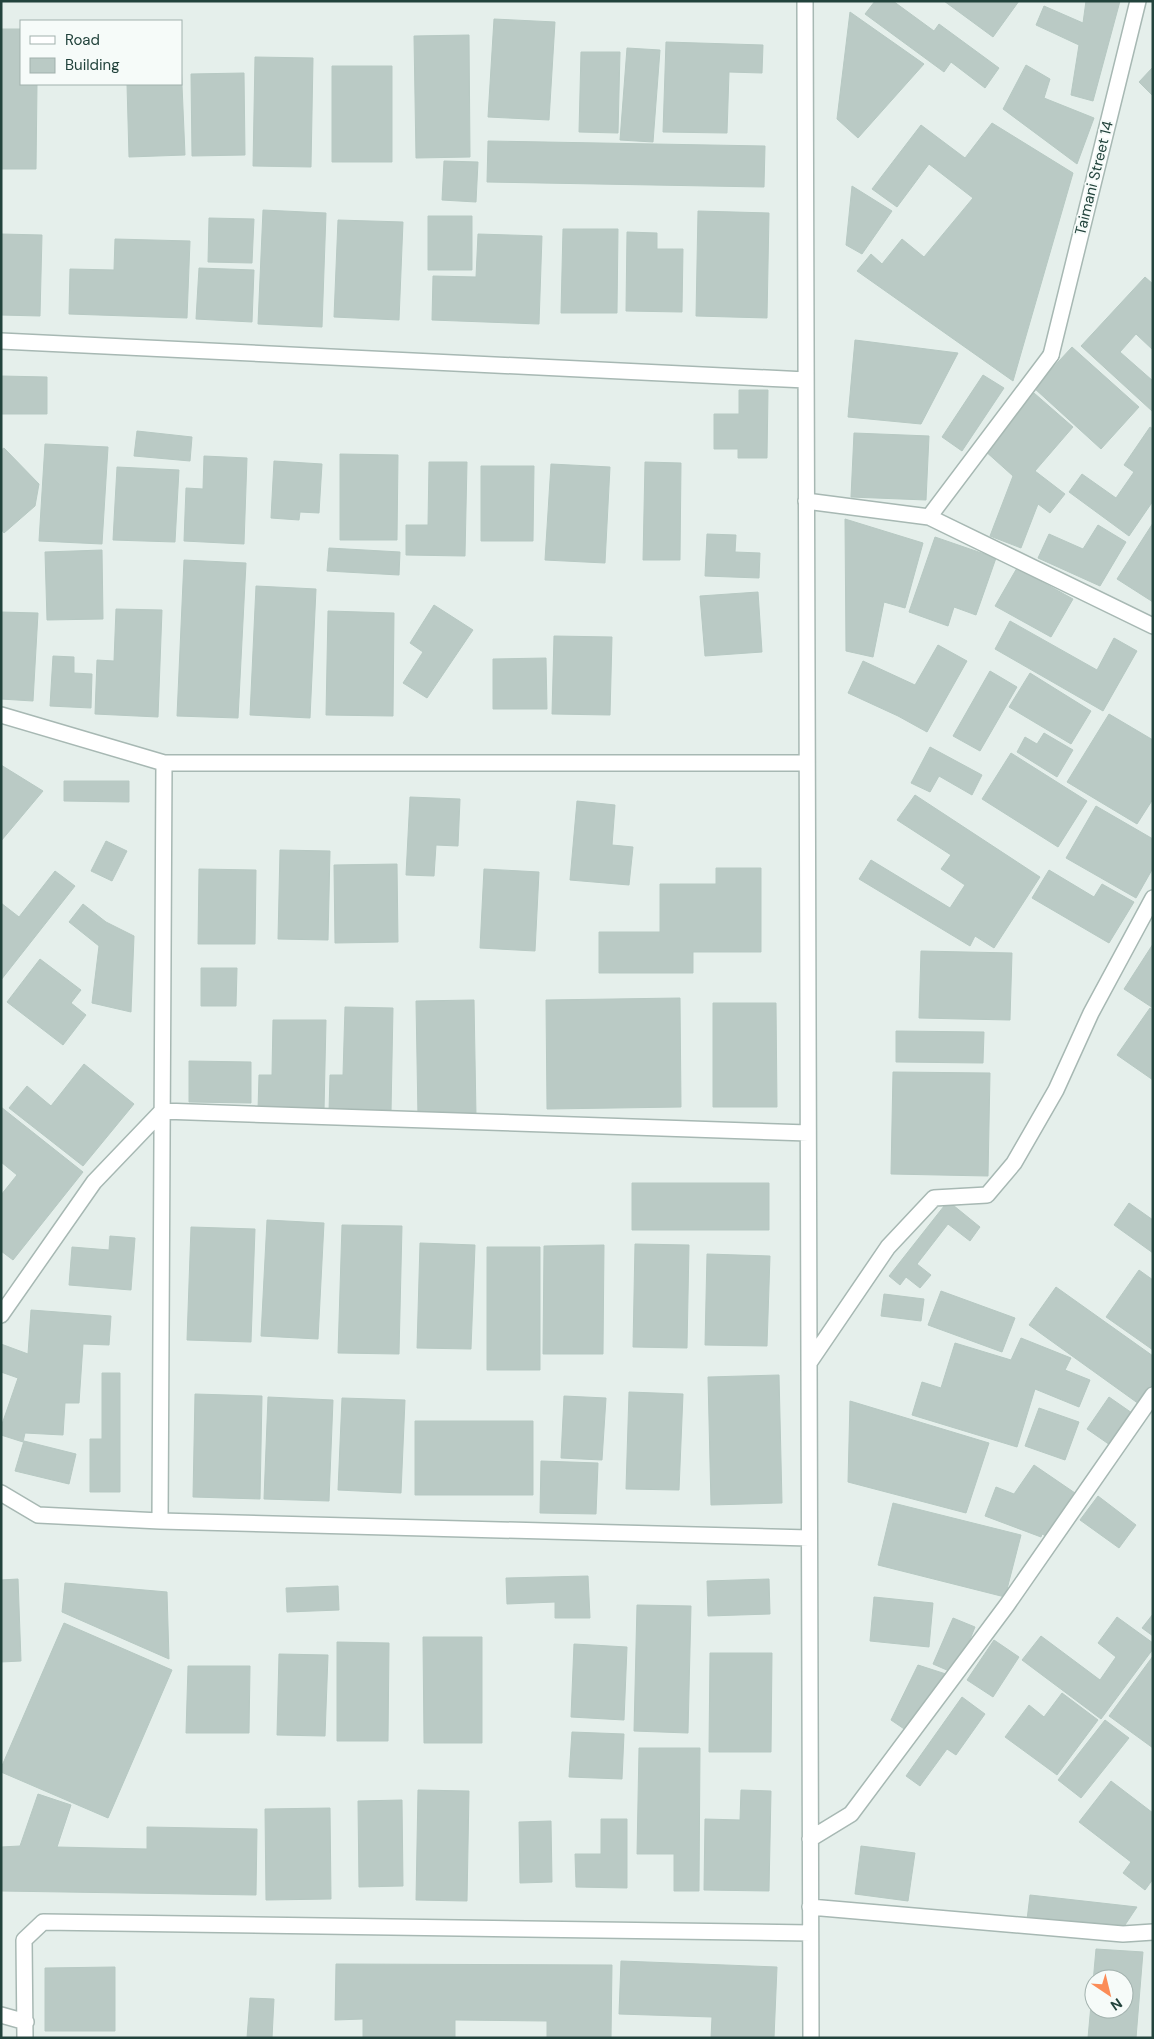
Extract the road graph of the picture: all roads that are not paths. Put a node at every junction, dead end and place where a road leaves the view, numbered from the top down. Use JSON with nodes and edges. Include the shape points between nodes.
{"nodes":[{"id":1,"x":804,"y":1,"type":"edge"},
{"id":2,"x":1138,"y":1,"type":"edge"},
{"id":3,"x":1,"y":341,"type":"edge"},
{"id":4,"x":806,"y":380,"type":"junction"},
{"id":5,"x":806,"y":501,"type":"junction"},
{"id":6,"x":929,"y":517,"type":"junction"},
{"id":7,"x":1153,"y":626,"type":"edge"},
{"id":8,"x":1,"y":715,"type":"edge"},
{"id":9,"x":164,"y":762,"type":"junction"},
{"id":10,"x":807,"y":763,"type":"junction"},
{"id":11,"x":1153,"y":898,"type":"edge"},
{"id":12,"x":162,"y":1112,"type":"junction"},
{"id":13,"x":808,"y":1133,"type":"junction"},
{"id":14,"x":1,"y":1315,"type":"edge"},
{"id":15,"x":808,"y":1363,"type":"junction"},
{"id":16,"x":1153,"y":1395,"type":"edge"},
{"id":17,"x":1,"y":1493,"type":"edge"},
{"id":18,"x":160,"y":1521,"type":"junction"},
{"id":19,"x":809,"y":1538,"type":"junction"},
{"id":20,"x":810,"y":1839,"type":"junction"},
{"id":21,"x":810,"y":1907,"type":"junction"},
{"id":22,"x":1153,"y":1932,"type":"edge"},
{"id":23,"x":810,"y":1933,"type":"junction"},
{"id":24,"x":1,"y":2015,"type":"edge"},
{"id":25,"x":26,"y":2022,"type":"junction"},
{"id":26,"x":25,"y":2038,"type":"edge"},
{"id":27,"x":811,"y":2038,"type":"edge"}],
"edges":[{"from":1,"to":4,"type":"street"},
{"from":2,"to":6,"type":"street","name":"Taimani Street 14","via":[[1051,355]]},
{"from":3,"to":4,"type":"street"},
{"from":4,"to":5,"type":"street"},
{"from":5,"to":6,"type":"street"},
{"from":5,"to":10,"type":"street"},
{"from":6,"to":7,"type":"street"},
{"from":8,"to":9,"type":"street"},
{"from":9,"to":10,"type":"street"},
{"from":9,"to":12,"type":"street"},
{"from":10,"to":13,"type":"street"},
{"from":11,"to":15,"type":"street","via":[[1091,1013],[1056,1090],[1014,1163],[987,1195],[934,1198],[888,1247]]},
{"from":12,"to":13,"type":"street"},
{"from":12,"to":14,"type":"street","via":[[94,1182]]},
{"from":12,"to":18,"type":"street"},
{"from":13,"to":15,"type":"street"},
{"from":15,"to":19,"type":"street"},
{"from":16,"to":20,"type":"street","via":[[1006,1605],[851,1814]]},
{"from":17,"to":18,"type":"street","via":[[38,1515]]},
{"from":18,"to":19,"type":"street"},
{"from":19,"to":20,"type":"street"},
{"from":20,"to":21,"type":"street"},
{"from":21,"to":22,"type":"street","via":[[1123,1934]]},
{"from":21,"to":23,"type":"street"},
{"from":23,"to":25,"type":"street","via":[[42,1922],[24,1940]]},
{"from":23,"to":27,"type":"street"},
{"from":24,"to":25,"type":"street"},
{"from":25,"to":26,"type":"street"}]}
